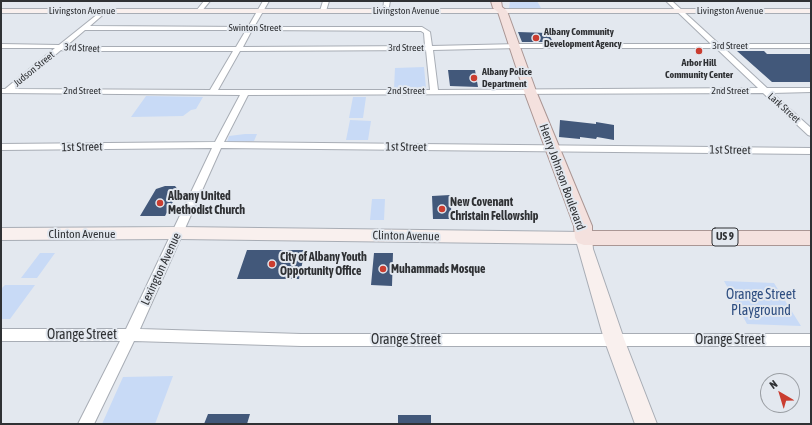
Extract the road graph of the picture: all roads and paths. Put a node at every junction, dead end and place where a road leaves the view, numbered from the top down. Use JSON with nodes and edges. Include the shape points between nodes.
{"nodes":[{"id":1,"x":207,"y":1,"type":"edge"},
{"id":2,"x":266,"y":1,"type":"edge"},
{"id":3,"x":326,"y":1,"type":"edge"},
{"id":4,"x":387,"y":1,"type":"edge"},
{"id":5,"x":496,"y":1,"type":"edge"},
{"id":6,"x":508,"y":1,"type":"edge"},
{"id":7,"x":541,"y":1,"type":"edge"},
{"id":8,"x":669,"y":1,"type":"edge"},
{"id":9,"x":1,"y":11,"type":"edge"},
{"id":10,"x":104,"y":11,"type":"junction"},
{"id":11,"x":198,"y":11,"type":"junction"},
{"id":12,"x":260,"y":11,"type":"junction"},
{"id":13,"x":323,"y":11,"type":"junction"},
{"id":14,"x":386,"y":11,"type":"junction"},
{"id":15,"x":502,"y":11,"type":"junction"},
{"id":16,"x":547,"y":11,"type":"junction"},
{"id":17,"x":680,"y":11,"type":"junction"},
{"id":18,"x":811,"y":11,"type":"edge"},
{"id":19,"x":85,"y":28,"type":"junction"},
{"id":20,"x":249,"y":28,"type":"junction"},
{"id":21,"x":1,"y":46,"type":"edge"},
{"id":22,"x":513,"y":46,"type":"junction"},
{"id":23,"x":717,"y":46,"type":"junction"},
{"id":24,"x":811,"y":46,"type":"edge"},
{"id":25,"x":61,"y":47,"type":"junction"},
{"id":26,"x":428,"y":48,"type":"junction"},
{"id":27,"x":237,"y":49,"type":"junction"},
{"id":28,"x":765,"y":90,"type":"junction"},
{"id":29,"x":811,"y":90,"type":"edge"},
{"id":30,"x":434,"y":91,"type":"junction"},
{"id":31,"x":213,"y":92,"type":"junction"},
{"id":32,"x":245,"y":92,"type":"junction"},
{"id":33,"x":530,"y":92,"type":"junction"},
{"id":34,"x":3,"y":93,"type":"edge"},
{"id":35,"x":811,"y":133,"type":"edge"},
{"id":36,"x":218,"y":145,"type":"junction"},
{"id":37,"x":1,"y":147,"type":"edge"},
{"id":38,"x":552,"y":148,"type":"junction"},
{"id":39,"x":811,"y":150,"type":"edge"},
{"id":40,"x":178,"y":233,"type":"junction"},
{"id":41,"x":1,"y":234,"type":"edge"},
{"id":42,"x":584,"y":238,"type":"junction"},
{"id":43,"x":811,"y":238,"type":"edge"},
{"id":44,"x":1,"y":335,"type":"edge"},
{"id":45,"x":130,"y":335,"type":"junction"},
{"id":46,"x":614,"y":339,"type":"junction"},
{"id":47,"x":811,"y":340,"type":"edge"},
{"id":48,"x":86,"y":424,"type":"edge"},
{"id":49,"x":646,"y":424,"type":"edge"}],
"edges":[{"from":1,"to":11,"type":"street"},
{"from":2,"to":12,"type":"street"},
{"from":3,"to":13,"type":"street"},
{"from":4,"to":14,"type":"street"},
{"from":5,"to":15,"type":"main road","name":"Henry Johnson Boulevard"},
{"from":6,"to":15,"type":"main road"},
{"from":7,"to":16,"type":"street"},
{"from":8,"to":17,"type":"street","name":"Lark Street"},
{"from":9,"to":10,"type":"street","name":"Livingston Avenue"},
{"from":10,"to":11,"type":"street","name":"Livingston Avenue"},
{"from":10,"to":19,"type":"street","name":"Judson Street"},
{"from":11,"to":12,"type":"street","name":"Livingston Avenue"},
{"from":12,"to":13,"type":"street","name":"Livingston Avenue"},
{"from":12,"to":20,"type":"street"},
{"from":13,"to":14,"type":"street","name":"Livingston Avenue"},
{"from":14,"to":15,"type":"street","name":"Livingston Avenue"},
{"from":15,"to":16,"type":"street","name":"Livingston Avenue"},
{"from":15,"to":22,"type":"main road","name":"Henry Johnson Boulevard"},
{"from":16,"to":17,"type":"street","name":"Livingston Avenue"},
{"from":17,"to":18,"type":"street","name":"Livingston Avenue"},
{"from":17,"to":23,"type":"street","name":"Lark Street"},
{"from":19,"to":20,"type":"street","name":"Swinton Street"},
{"from":19,"to":25,"type":"street","name":"Judson Street"},
{"from":20,"to":26,"type":"street","name":"Swinton Street","via":[[425,31]]},
{"from":20,"to":27,"type":"street"},
{"from":21,"to":25,"type":"street","name":"3rd Street"},
{"from":22,"to":23,"type":"street","name":"3rd Street"},
{"from":22,"to":26,"type":"street","name":"3rd Street"},
{"from":22,"to":33,"type":"main road","name":"Henry Johnson Boulevard"},
{"from":23,"to":24,"type":"street","name":"3rd Street"},
{"from":23,"to":28,"type":"street","name":"Lark Street"},
{"from":25,"to":27,"type":"street","name":"3rd Street"},
{"from":25,"to":34,"type":"street","name":"Judson Street"},
{"from":26,"to":27,"type":"street","name":"3rd Street"},
{"from":26,"to":30,"type":"street"},
{"from":27,"to":31,"type":"street"},
{"from":28,"to":29,"type":"street","name":"2nd Street"},
{"from":28,"to":33,"type":"street","name":"2nd Street"},
{"from":28,"to":35,"type":"street","name":"Lark Street"},
{"from":30,"to":32,"type":"street","name":"2nd Street"},
{"from":30,"to":33,"type":"street","name":"2nd Street"},
{"from":31,"to":32,"type":"street","name":"2nd Street"},
{"from":31,"to":34,"type":"street","name":"2nd Street"},
{"from":32,"to":36,"type":"street","name":"Lexington Avenue"},
{"from":33,"to":38,"type":"main road","name":"Henry Johnson Boulevard"},
{"from":36,"to":37,"type":"street","name":"1st Street"},
{"from":36,"to":38,"type":"street","name":"1st Street"},
{"from":36,"to":40,"type":"street","name":"Lexington Avenue"},
{"from":38,"to":39,"type":"street","name":"1st Street"},
{"from":38,"to":42,"type":"main road","name":"Henry Johnson Boulevard","via":[[583,226]]},
{"from":40,"to":41,"type":"street","name":"Clinton Avenue"},
{"from":40,"to":42,"type":"street","name":"Clinton Avenue"},
{"from":40,"to":45,"type":"street","name":"Lexington Avenue"},
{"from":42,"to":43,"type":"main road","name":"Clinton Avenue","number":"US 9"},
{"from":42,"to":46,"type":"street","name":"Henry Johnson Boulevard","via":[[585,249]]},
{"from":44,"to":45,"type":"street","name":"Orange Street"},
{"from":45,"to":46,"type":"street","name":"Orange Street","via":[[301,340]]},
{"from":45,"to":48,"type":"street","name":"Lexington Avenue"},
{"from":46,"to":47,"type":"street","name":"Orange Street"},
{"from":46,"to":49,"type":"street","name":"Henry Johnson Boulevard"}]}
